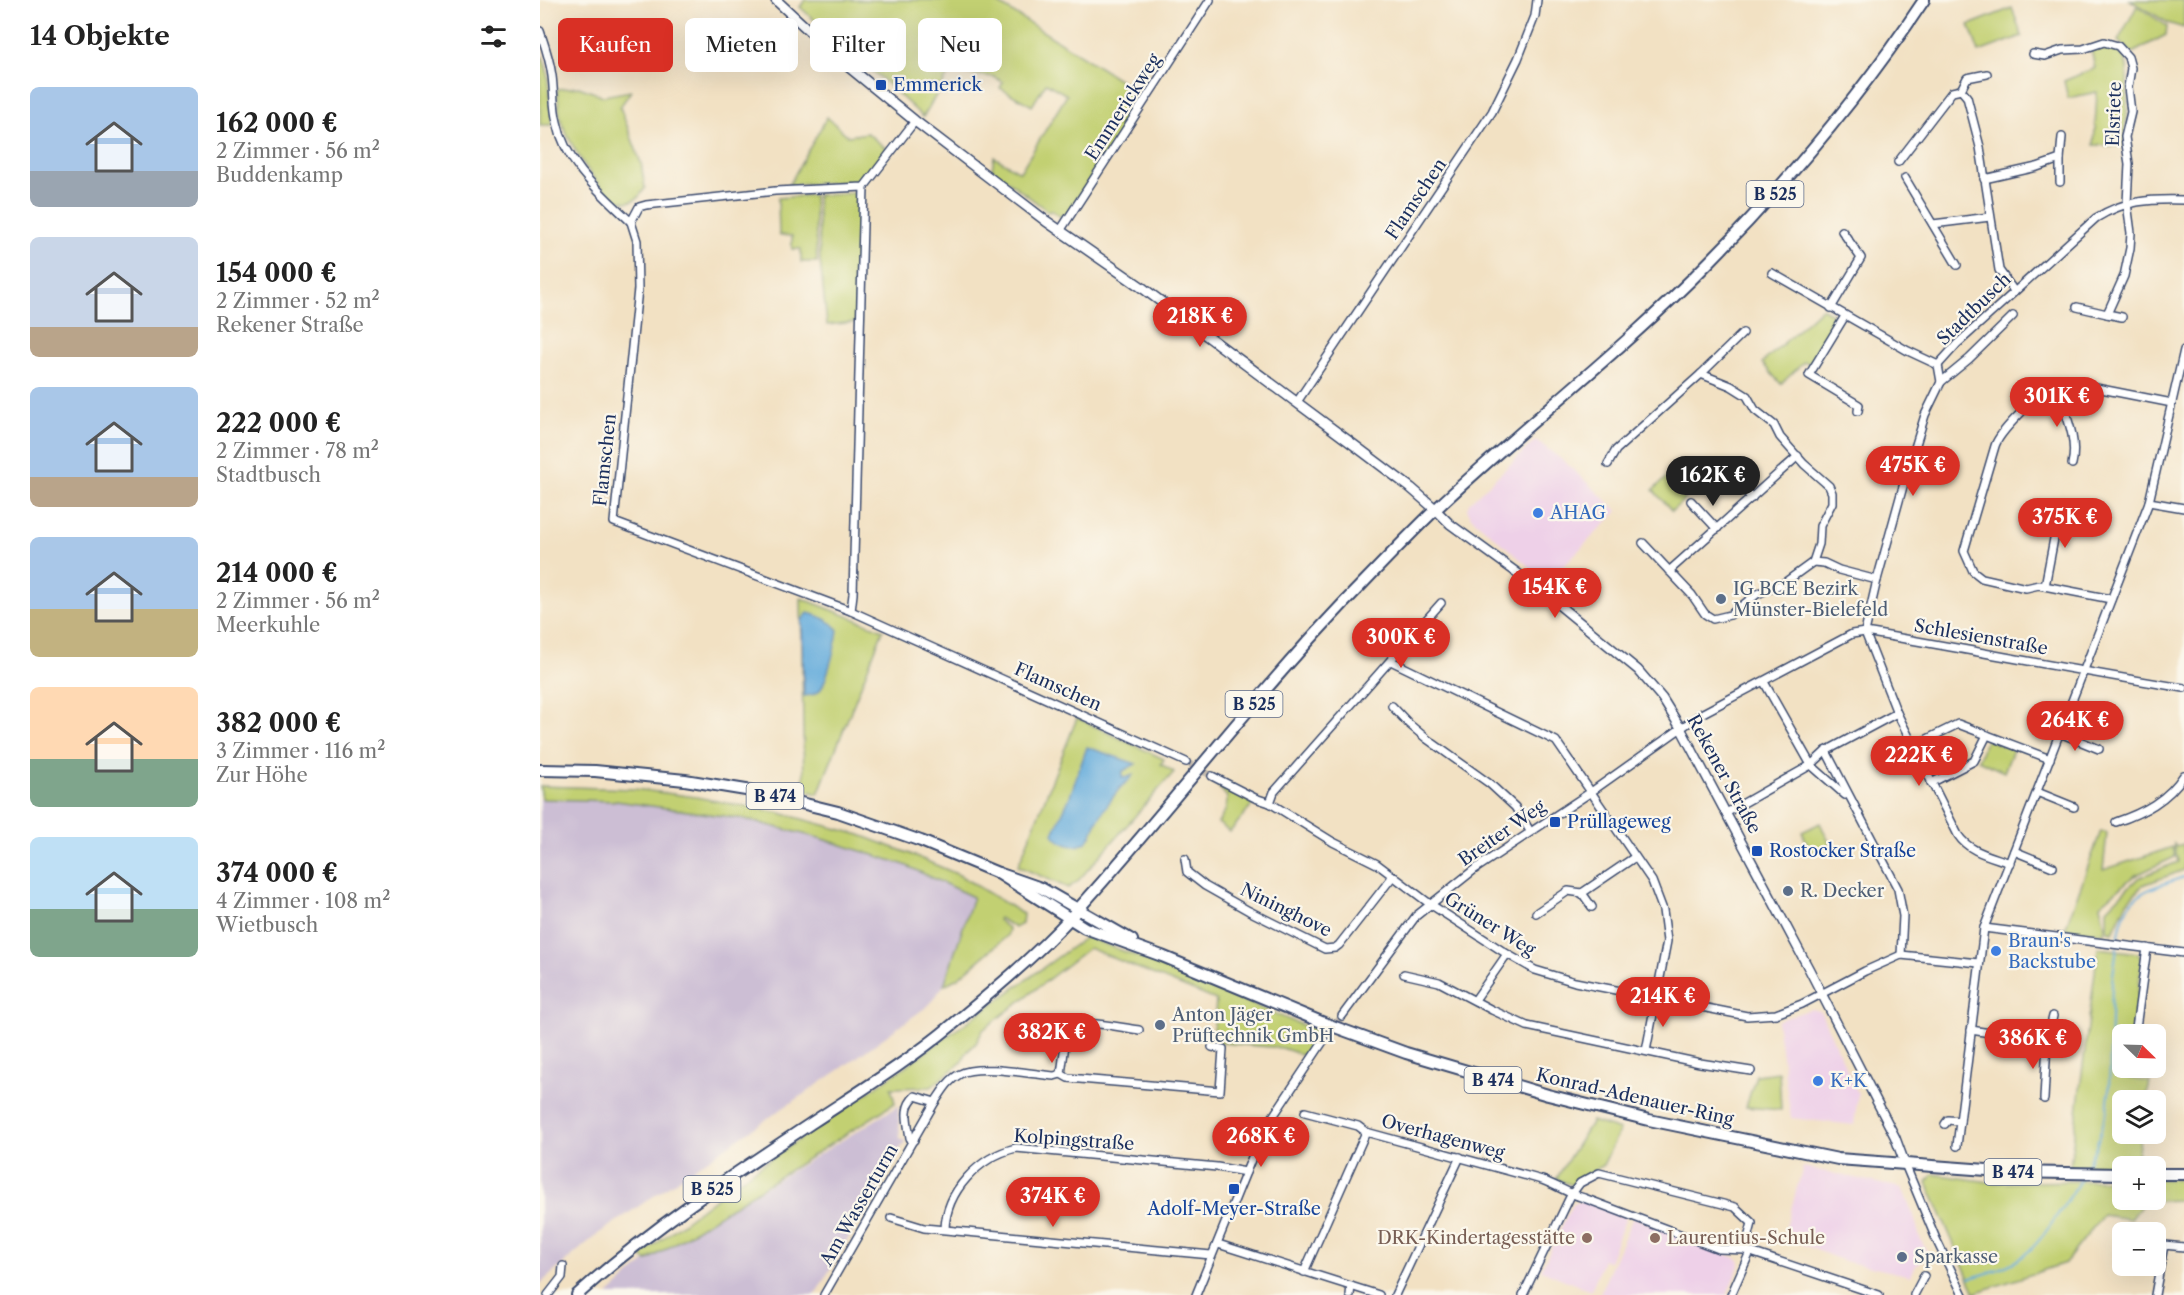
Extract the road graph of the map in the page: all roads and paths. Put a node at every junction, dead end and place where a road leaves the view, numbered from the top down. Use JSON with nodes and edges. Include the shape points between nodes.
{"nodes":[{"id":1,"x":776,"y":0,"type":"edge"},
{"id":2,"x":1210,"y":0,"type":"edge"},
{"id":3,"x":1537,"y":0,"type":"edge"},
{"id":4,"x":1924,"y":0,"type":"edge"},
{"id":5,"x":540,"y":31,"type":"edge"},
{"id":6,"x":2033,"y":54,"type":"dead end"},
{"id":7,"x":1987,"y":74,"type":"dead end"},
{"id":8,"x":1961,"y":90,"type":"junction"},
{"id":9,"x":915,"y":121,"type":"junction"},
{"id":10,"x":2062,"y":137,"type":"dead end"},
{"id":11,"x":2060,"y":159,"type":"junction"},
{"id":12,"x":1898,"y":162,"type":"dead end"},
{"id":13,"x":1905,"y":178,"type":"dead end"},
{"id":14,"x":1984,"y":179,"type":"junction"},
{"id":15,"x":2060,"y":182,"type":"dead end"},
{"id":16,"x":864,"y":187,"type":"junction"},
{"id":17,"x":2184,"y":200,"type":"edge"},
{"id":18,"x":2127,"y":203,"type":"junction"},
{"id":19,"x":1990,"y":217,"type":"junction"},
{"id":20,"x":631,"y":222,"type":"junction"},
{"id":21,"x":1933,"y":224,"type":"junction"},
{"id":22,"x":1060,"y":231,"type":"junction"},
{"id":23,"x":1842,"y":231,"type":"dead end"},
{"id":24,"x":1957,"y":265,"type":"dead end"},
{"id":25,"x":1772,"y":273,"type":"dead end"},
{"id":26,"x":2014,"y":291,"type":"junction"},
{"id":27,"x":2077,"y":307,"type":"dead end"},
{"id":28,"x":1831,"y":308,"type":"junction"},
{"id":29,"x":2107,"y":314,"type":"junction"},
{"id":30,"x":1845,"y":316,"type":"junction"},
{"id":31,"x":2013,"y":316,"type":"dead end"},
{"id":32,"x":2122,"y":317,"type":"dead end"},
{"id":33,"x":1743,"y":333,"type":"dead end"},
{"id":34,"x":2184,"y":350,"type":"edge"},
{"id":35,"x":1938,"y":365,"type":"junction"},
{"id":36,"x":1701,"y":374,"type":"junction"},
{"id":37,"x":1941,"y":382,"type":"junction"},
{"id":38,"x":2058,"y":391,"type":"junction"},
{"id":39,"x":1296,"y":402,"type":"junction"},
{"id":40,"x":2172,"y":403,"type":"junction"},
{"id":41,"x":1858,"y":411,"type":"dead end"},
{"id":42,"x":1798,"y":456,"type":"junction"},
{"id":43,"x":1608,"y":464,"type":"dead end"},
{"id":44,"x":2072,"y":464,"type":"dead end"},
{"id":45,"x":1725,"y":469,"type":"dead end"},
{"id":46,"x":1752,"y":498,"type":"junction"},
{"id":47,"x":1691,"y":501,"type":"dead end"},
{"id":48,"x":2149,"y":502,"type":"junction"},
{"id":49,"x":2184,"y":508,"type":"edge"},
{"id":50,"x":1435,"y":509,"type":"junction"},
{"id":51,"x":2050,"y":518,"type":"dead end"},
{"id":52,"x":1717,"y":529,"type":"junction"},
{"id":53,"x":1644,"y":543,"type":"dead end"},
{"id":54,"x":1814,"y":562,"type":"junction"},
{"id":55,"x":1669,"y":571,"type":"junction"},
{"id":56,"x":1877,"y":580,"type":"junction"},
{"id":57,"x":2045,"y":586,"type":"junction"},
{"id":58,"x":2111,"y":599,"type":"junction"},
{"id":59,"x":1441,"y":603,"type":"dead end"},
{"id":60,"x":851,"y":611,"type":"junction"},
{"id":61,"x":1865,"y":632,"type":"junction"},
{"id":62,"x":1391,"y":661,"type":"junction"},
{"id":63,"x":2084,"y":672,"type":"junction"},
{"id":64,"x":1764,"y":682,"type":"junction"},
{"id":65,"x":2184,"y":688,"type":"edge"},
{"id":66,"x":1392,"y":706,"type":"dead end"},
{"id":67,"x":1897,"y":713,"type":"junction"},
{"id":68,"x":1680,"y":727,"type":"junction"},
{"id":69,"x":2060,"y":733,"type":"junction"},
{"id":70,"x":1986,"y":735,"type":"junction"},
{"id":71,"x":1913,"y":746,"type":"junction"},
{"id":72,"x":2099,"y":749,"type":"dead end"},
{"id":73,"x":1826,"y":751,"type":"junction"},
{"id":74,"x":2050,"y":759,"type":"junction"},
{"id":75,"x":1186,"y":762,"type":"tunnel mouth"},
{"id":76,"x":1811,"y":765,"type":"junction"},
{"id":77,"x":540,"y":770,"type":"edge"},
{"id":78,"x":1212,"y":776,"type":"tunnel mouth"},
{"id":79,"x":2183,"y":778,"type":"edge"},
{"id":80,"x":1931,"y":783,"type":"junction"},
{"id":81,"x":1591,"y":792,"type":"junction"},
{"id":82,"x":2037,"y":792,"type":"junction"},
{"id":83,"x":1849,"y":798,"type":"junction"},
{"id":84,"x":1270,"y":802,"type":"junction"},
{"id":85,"x":2074,"y":807,"type":"dead end"},
{"id":86,"x":1726,"y":813,"type":"junction"},
{"id":87,"x":2116,"y":822,"type":"dead end"},
{"id":88,"x":1530,"y":831,"type":"junction"},
{"id":89,"x":2014,"y":851,"type":"junction"},
{"id":90,"x":1635,"y":857,"type":"junction"},
{"id":91,"x":1185,"y":859,"type":"dead end"},
{"id":92,"x":2010,"y":862,"type":"junction"},
{"id":93,"x":2053,"y":867,"type":"dead end"},
{"id":94,"x":998,"y":873,"type":"junction"},
{"id":95,"x":1393,"y":876,"type":"junction"},
{"id":96,"x":1582,"y":893,"type":"junction"},
{"id":97,"x":1430,"y":904,"type":"junction"},
{"id":98,"x":1592,"y":907,"type":"dead end"},
{"id":99,"x":1078,"y":909,"type":"junction"},
{"id":100,"x":1536,"y":913,"type":"dead end"},
{"id":101,"x":1070,"y":918,"type":"junction"},
{"id":102,"x":1984,"y":928,"type":"junction"},
{"id":103,"x":2147,"y":948,"type":"junction"},
{"id":104,"x":2184,"y":953,"type":"edge"},
{"id":105,"x":1507,"y":954,"type":"junction"},
{"id":106,"x":1901,"y":955,"type":"junction"},
{"id":107,"x":1161,"y":956,"type":"junction"},
{"id":108,"x":1979,"y":963,"type":"junction"},
{"id":109,"x":1404,"y":974,"type":"dead end"},
{"id":110,"x":1823,"y":995,"type":"junction"},
{"id":111,"x":1475,"y":1000,"type":"junction"},
{"id":112,"x":1657,"y":1000,"type":"junction"},
{"id":113,"x":1342,"y":1016,"type":"tunnel mouth"},
{"id":114,"x":2053,"y":1016,"type":"dead end"},
{"id":115,"x":2137,"y":1024,"type":"edge"},
{"id":116,"x":1139,"y":1030,"type":"dead end"},
{"id":117,"x":1971,"y":1030,"type":"junction"},
{"id":118,"x":1324,"y":1040,"type":"tunnel mouth"},
{"id":119,"x":2047,"y":1041,"type":"junction"},
{"id":120,"x":1212,"y":1047,"type":"dead end"},
{"id":121,"x":1646,"y":1051,"type":"junction"},
{"id":122,"x":1751,"y":1071,"type":"dead end"},
{"id":123,"x":1061,"y":1074,"type":"junction"},
{"id":124,"x":2044,"y":1099,"type":"dead end"},
{"id":125,"x":934,"y":1102,"type":"junction"},
{"id":126,"x":1305,"y":1112,"type":"dead end"},
{"id":127,"x":1960,"y":1121,"type":"junction"},
{"id":128,"x":1945,"y":1124,"type":"dead end"},
{"id":129,"x":1366,"y":1132,"type":"junction"},
{"id":130,"x":914,"y":1140,"type":"junction"},
{"id":131,"x":1957,"y":1146,"type":"dead end"},
{"id":132,"x":1460,"y":1156,"type":"junction"},
{"id":133,"x":1905,"y":1164,"type":"junction"},
{"id":134,"x":1246,"y":1172,"type":"junction"},
{"id":135,"x":2112,"y":1174,"type":"edge"},
{"id":136,"x":2166,"y":1174,"type":"edge"},
{"id":137,"x":2184,"y":1174,"type":"edge"},
{"id":138,"x":1571,"y":1195,"type":"junction"},
{"id":139,"x":891,"y":1218,"type":"dead end"},
{"id":140,"x":945,"y":1229,"type":"junction"},
{"id":141,"x":1218,"y":1244,"type":"junction"},
{"id":142,"x":2184,"y":1247,"type":"edge"},
{"id":143,"x":1748,"y":1251,"type":"junction"},
{"id":144,"x":1211,"y":1255,"type":"junction"},
{"id":145,"x":563,"y":1266,"type":"dead end"},
{"id":146,"x":1304,"y":1272,"type":"junction"},
{"id":147,"x":1924,"y":1276,"type":"dead end"},
{"id":148,"x":1352,"y":1286,"type":"junction"},
{"id":149,"x":548,"y":1295,"type":"edge"},
{"id":150,"x":577,"y":1295,"type":"edge"},
{"id":151,"x":824,"y":1295,"type":"edge"},
{"id":152,"x":1196,"y":1295,"type":"edge"},
{"id":153,"x":1350,"y":1295,"type":"edge"},
{"id":154,"x":1379,"y":1295,"type":"edge"},
{"id":155,"x":1395,"y":1295,"type":"edge"},
{"id":156,"x":1523,"y":1295,"type":"edge"},
{"id":157,"x":1731,"y":1295,"type":"edge"},
{"id":158,"x":1879,"y":1295,"type":"edge"},
{"id":159,"x":1914,"y":1295,"type":"edge"},
{"id":160,"x":1963,"y":1295,"type":"edge"},
{"id":161,"x":2155,"y":1295,"type":"edge"}],
"edges":[{"from":1,"to":9,"type":"main road"},
{"from":2,"to":22,"type":"street","name":"Emmerickweg"},
{"from":3,"to":39,"type":"street","name":"Flamschen","via":[[1535,16],[1518,59],[1491,112]]},
{"from":4,"to":50,"type":"main road","number":"B 525","via":[[1837,121],[1707,265]]},
{"from":5,"to":20,"type":"street","via":[[552,76],[557,125],[564,143],[592,186]]},
{"from":6,"to":18,"type":"street","name":"Elsriete","via":[[2045,56],[2104,42],[2118,46],[2128,57],[2131,112],[2125,137],[2129,164]]},
{"from":7,"to":8,"type":"street","via":[[1967,78]]},
{"from":8,"to":12,"type":"street","via":[[1952,93]]},
{"from":8,"to":14,"type":"street","via":[[1980,147]]},
{"from":9,"to":16,"type":"street"},
{"from":9,"to":22,"type":"main road"},
{"from":10,"to":11,"type":"street"},
{"from":11,"to":14,"type":"street"},
{"from":11,"to":15,"type":"street"},
{"from":13,"to":21,"type":"street"},
{"from":14,"to":19,"type":"street"},
{"from":16,"to":20,"type":"street","via":[[775,191],[646,205],[639,207]]},
{"from":16,"to":60,"type":"street"},
{"from":17,"to":18,"type":"street","name":"Stadtbusch"},
{"from":18,"to":26,"type":"street","name":"Stadtbusch","via":[[2096,218]]},
{"from":18,"to":29,"type":"street","via":[[2130,248],[2124,276]]},
{"from":19,"to":21,"type":"street"},
{"from":19,"to":26,"type":"street","via":[[1999,270]]},
{"from":20,"to":60,"type":"street","name":"Flamschen","via":[[637,241],[638,288],[614,522]]},
{"from":21,"to":24,"type":"street"},
{"from":22,"to":39,"type":"main road"},
{"from":23,"to":28,"type":"street","via":[[1861,258]]},
{"from":25,"to":28,"type":"street"},
{"from":26,"to":35,"type":"street","name":"Stadtbusch"},
{"from":27,"to":29,"type":"street"},
{"from":28,"to":30,"type":"street"},
{"from":29,"to":32,"type":"street"},
{"from":30,"to":35,"type":"street"},
{"from":30,"to":41,"type":"street","via":[[1809,375],[1859,405]]},
{"from":31,"to":37,"type":"street"},
{"from":33,"to":36,"type":"street"},
{"from":34,"to":40,"type":"street"},
{"from":35,"to":37,"type":"street","name":"Stadtbusch"},
{"from":36,"to":42,"type":"street","via":[[1747,396]]},
{"from":36,"to":43,"type":"street","via":[[1616,450]]},
{"from":37,"to":56,"type":"street","via":[[1925,415]]},
{"from":38,"to":40,"type":"street","via":[[2086,386]]},
{"from":38,"to":44,"type":"street","via":[[2074,442]]},
{"from":38,"to":57,"type":"street","via":[[2039,397],[1997,439],[1964,551],[1973,571],[1982,578],[2026,588]]},
{"from":39,"to":50,"type":"main road"},
{"from":40,"to":48,"type":"street"},
{"from":42,"to":46,"type":"street"},
{"from":42,"to":54,"type":"street","via":[[1832,493],[1832,503],[1820,526]]},
{"from":45,"to":46,"type":"street"},
{"from":46,"to":52,"type":"street"},
{"from":47,"to":52,"type":"street"},
{"from":48,"to":49,"type":"street"},
{"from":48,"to":58,"type":"street"},
{"from":50,"to":68,"type":"street","name":"Rekener Straße","via":[[1638,670]]},
{"from":50,"to":99,"type":"main road","number":"B 525","via":[[1266,689]]},
{"from":51,"to":57,"type":"street","via":[[2056,528]]},
{"from":52,"to":55,"type":"street"},
{"from":53,"to":55,"type":"street"},
{"from":54,"to":55,"type":"street","via":[[1720,619],[1705,614]]},
{"from":54,"to":56,"type":"street"},
{"from":56,"to":61,"type":"street"},
{"from":57,"to":58,"type":"street"},
{"from":58,"to":63,"type":"street"},
{"from":59,"to":62,"type":"street"},
{"from":60,"to":75,"type":"street","name":"Flamschen"},
{"from":61,"to":63,"type":"street","name":"Schlesienstraße"},
{"from":61,"to":64,"type":"street","name":"Schlesienstraße","via":[[1852,634]]},
{"from":61,"to":67,"type":"street"},
{"from":62,"to":81,"type":"street","via":[[1556,741]]},
{"from":62,"to":84,"type":"street","via":[[1274,792]]},
{"from":63,"to":65,"type":"street","name":"Schlesienstraße"},
{"from":63,"to":69,"type":"street"},
{"from":64,"to":68,"type":"street","name":"Schlesienstraße"},
{"from":64,"to":76,"type":"street"},
{"from":66,"to":88,"type":"street","via":[[1427,739],[1490,784],[1515,807]]},
{"from":67,"to":71,"type":"street"},
{"from":67,"to":73,"type":"street"},
{"from":68,"to":81,"type":"street","name":"Breiter Weg"},
{"from":68,"to":86,"type":"street","name":"Rekener Straße"},
{"from":69,"to":72,"type":"street"},
{"from":69,"to":74,"type":"street"},
{"from":70,"to":71,"type":"street","via":[[1958,724]]},
{"from":70,"to":74,"type":"street"},
{"from":70,"to":80,"type":"street","via":[[1974,761]]},
{"from":71,"to":80,"type":"street"},
{"from":73,"to":76,"type":"street"},
{"from":73,"to":83,"type":"street"},
{"from":74,"to":82,"type":"street"},
{"from":76,"to":83,"type":"street"},
{"from":76,"to":86,"type":"street"},
{"from":77,"to":94,"type":"main road","number":"B 474","via":[[685,780],[783,798],[890,829]]},
{"from":78,"to":84,"type":"street","name":"Grüner Weg"},
{"from":79,"to":87,"type":"street","via":[[2154,806]]},
{"from":80,"to":92,"type":"street","via":[[1965,844]]},
{"from":81,"to":88,"type":"street","name":"Breiter Weg"},
{"from":81,"to":90,"type":"street"},
{"from":82,"to":85,"type":"street"},
{"from":82,"to":89,"type":"street"},
{"from":83,"to":106,"type":"street","via":[[1899,889],[1903,916]]},
{"from":84,"to":95,"type":"street","name":"Grüner Weg"},
{"from":86,"to":110,"type":"street","name":"Rekener Straße"},
{"from":88,"to":97,"type":"street","name":"Breiter Weg"},
{"from":89,"to":92,"type":"street"},
{"from":89,"to":93,"type":"street"},
{"from":90,"to":96,"type":"street"},
{"from":90,"to":112,"type":"street","via":[[1657,892],[1666,923],[1667,941]]},
{"from":91,"to":95,"type":"street","name":"Nininghove","via":[[1187,872],[1205,886],[1330,949],[1339,945]]},
{"from":92,"to":102,"type":"street"},
{"from":94,"to":99,"type":"main road","number":"B 474","via":[[1041,888]]},
{"from":94,"to":101,"type":"main road","number":"B 474"},
{"from":95,"to":97,"type":"street","name":"Grüner Weg"},
{"from":96,"to":98,"type":"street"},
{"from":96,"to":100,"type":"street","via":[[1568,891]]},
{"from":97,"to":105,"type":"street","name":"Grüner Weg"},
{"from":97,"to":113,"type":"street","name":"Breiter Weg","via":[[1416,916]]},
{"from":99,"to":101,"type":"main road","number":"B 525"},
{"from":99,"to":107,"type":"main road","number":"B 474"},
{"from":101,"to":107,"type":"main road","number":"B 474","via":[[1085,928]]},
{"from":101,"to":150,"type":"main road","number":"B 525","via":[[932,1041],[696,1200]]},
{"from":102,"to":103,"type":"street"},
{"from":102,"to":108,"type":"street"},
{"from":103,"to":104,"type":"street"},
{"from":103,"to":115,"type":"street"},
{"from":105,"to":111,"type":"street"},
{"from":105,"to":112,"type":"street","name":"Grüner Weg","via":[[1535,970]]},
{"from":106,"to":108,"type":"street"},
{"from":106,"to":110,"type":"street","name":"Grüner Weg","via":[[1865,970]]},
{"from":107,"to":133,"type":"main road","name":"Konrad-Adenauer-Ring","number":"B 474","via":[[1324,1023],[1498,1082],[1813,1155]]},
{"from":108,"to":117,"type":"street"},
{"from":109,"to":111,"type":"street","via":[[1439,982]]},
{"from":110,"to":112,"type":"street","name":"Grüner Weg","via":[[1776,1014],[1747,1016]]},
{"from":110,"to":133,"type":"street","name":"Rekener Straße"},
{"from":111,"to":121,"type":"street","via":[[1527,1026]]},
{"from":112,"to":121,"type":"street"},
{"from":114,"to":119,"type":"street"},
{"from":116,"to":123,"type":"street","via":[[1076,1026],[1066,1037]]},
{"from":117,"to":119,"type":"street"},
{"from":117,"to":127,"type":"street"},
{"from":118,"to":134,"type":"street","via":[[1272,1118]]},
{"from":119,"to":124,"type":"street"},
{"from":120,"to":123,"type":"street","name":"Am Wasserturm","via":[[1223,1049],[1220,1091],[1068,1078]]},
{"from":121,"to":122,"type":"street"},
{"from":123,"to":125,"type":"street","name":"Am Wasserturm","via":[[973,1069],[954,1078]]},
{"from":125,"to":130,"type":"street","name":"Am Wasserturm"},
{"from":125,"to":130,"type":"street","via":[[915,1096],[910,1101],[907,1118],[910,1138]]},
{"from":126,"to":129,"type":"street","name":"Overhagenweg","via":[[1358,1126]]},
{"from":127,"to":128,"type":"street","via":[[1948,1120]]},
{"from":127,"to":131,"type":"street"},
{"from":129,"to":132,"type":"street","name":"Overhagenweg"},
{"from":129,"to":146,"type":"street"},
{"from":130,"to":151,"type":"street","name":"Am Wasserturm"},
{"from":132,"to":138,"type":"street","name":"Overhagenweg","via":[[1542,1180],[1564,1188]]},
{"from":132,"to":155,"type":"street"},
{"from":133,"to":135,"type":"main road","name":"Konrad-Adenauer-Ring","number":"B 474"},
{"from":133,"to":160,"type":"street","name":"Rekener Straße"},
{"from":134,"to":140,"type":"street","name":"Kolpingstraße","via":[[1016,1148],[990,1158],[960,1186],[949,1205]]},
{"from":134,"to":141,"type":"street"},
{"from":136,"to":137,"type":"main road"},
{"from":138,"to":143,"type":"street","name":"Overhagenweg","via":[[1719,1249]]},
{"from":138,"to":143,"type":"street","via":[[1580,1183],[1602,1173],[1735,1207],[1752,1223]]},
{"from":138,"to":156,"type":"street"},
{"from":139,"to":140,"type":"street","via":[[924,1228]]},
{"from":140,"to":144,"type":"street"},
{"from":141,"to":144,"type":"street"},
{"from":141,"to":146,"type":"street"},
{"from":142,"to":161,"type":"street","via":[[2164,1245]]},
{"from":143,"to":157,"type":"street"},
{"from":143,"to":158,"type":"street","name":"Overhagenweg"},
{"from":144,"to":152,"type":"street"},
{"from":145,"to":149,"type":"street","via":[[562,1277]]},
{"from":146,"to":148,"type":"street"},
{"from":147,"to":159,"type":"street"},
{"from":148,"to":153,"type":"street"},
{"from":148,"to":154,"type":"street"}]}
